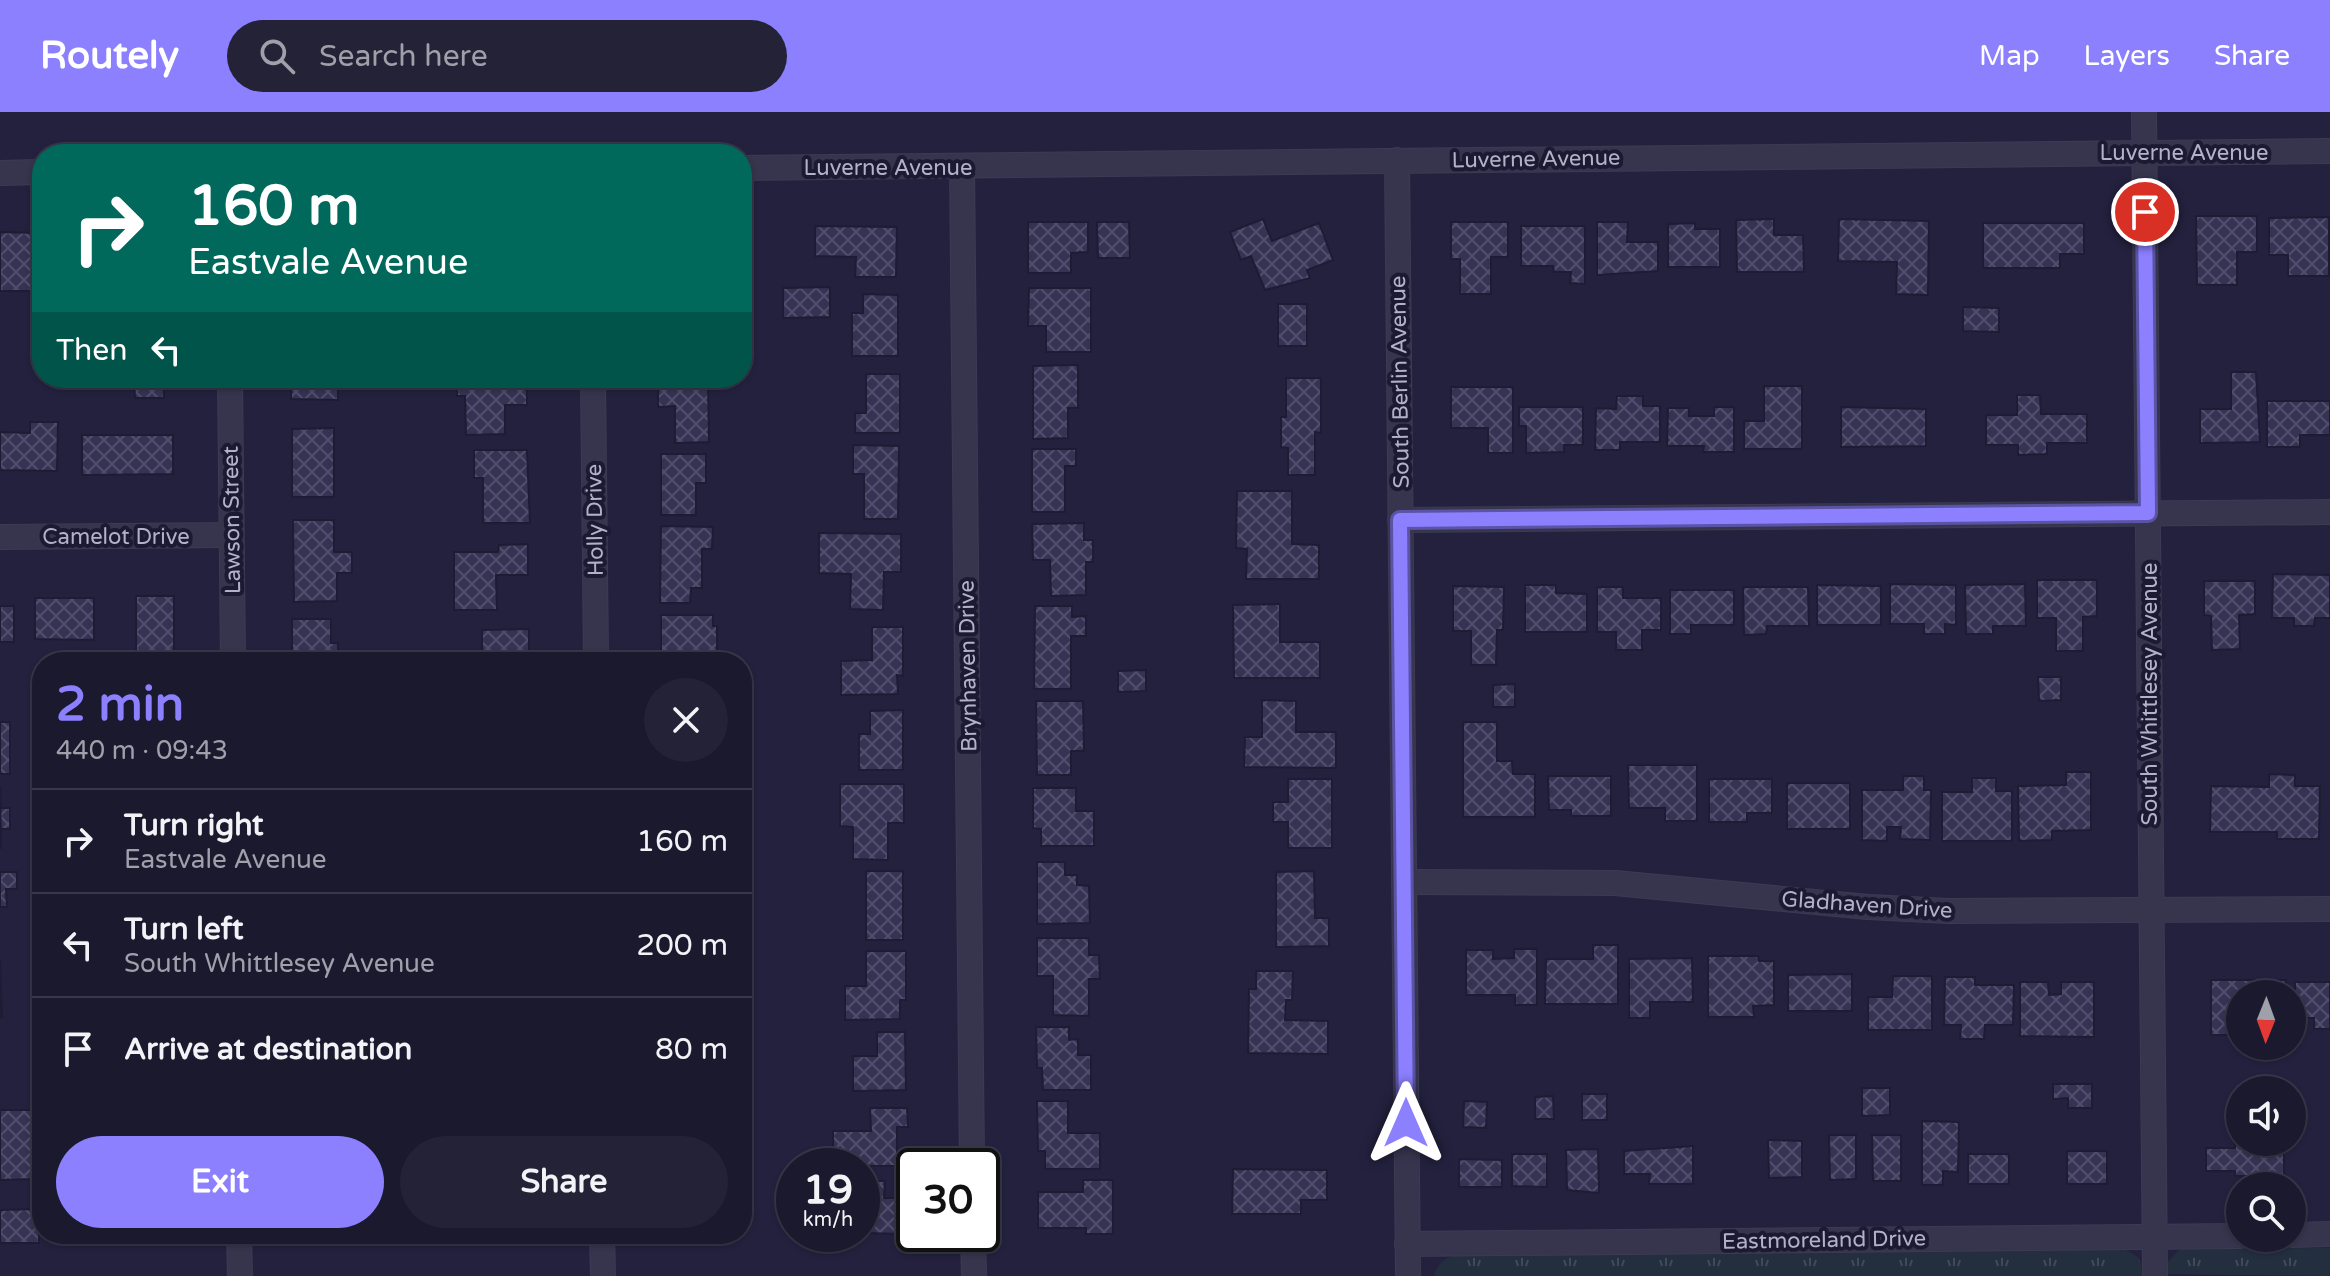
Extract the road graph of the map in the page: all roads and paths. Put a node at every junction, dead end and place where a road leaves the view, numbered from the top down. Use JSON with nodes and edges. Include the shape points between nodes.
{"nodes":[{"id":1,"x":2144,"y":112,"type":"edge"},
{"id":2,"x":2330,"y":151,"type":"edge"},
{"id":3,"x":2144,"y":152,"type":"junction"},
{"id":4,"x":1397,"y":160,"type":"junction"},
{"id":5,"x":962,"y":167,"type":"junction"},
{"id":6,"x":752,"y":168,"type":"edge"},
{"id":7,"x":32,"y":172,"type":"edge"},
{"id":8,"x":0,"y":173,"type":"edge"},
{"id":9,"x":230,"y":388,"type":"edge"},
{"id":10,"x":593,"y":388,"type":"edge"},
{"id":11,"x":2330,"y":512,"type":"edge"},
{"id":12,"x":2148,"y":513,"type":"junction"},
{"id":13,"x":1400,"y":520,"type":"junction"},
{"id":14,"x":231,"y":535,"type":"junction"},
{"id":15,"x":0,"y":537,"type":"edge"},
{"id":16,"x":233,"y":652,"type":"edge"},
{"id":17,"x":596,"y":652,"type":"edge"},
{"id":18,"x":1404,"y":882,"type":"junction"},
{"id":19,"x":2330,"y":909,"type":"edge"},
{"id":20,"x":2151,"y":912,"type":"junction"},
{"id":21,"x":972,"y":1148,"type":"edge"},
{"id":22,"x":2330,"y":1234,"type":"edge"},
{"id":23,"x":2306,"y":1235,"type":"edge"},
{"id":24,"x":2226,"y":1236,"type":"edge"},
{"id":25,"x":2154,"y":1238,"type":"junction"},
{"id":26,"x":239,"y":1244,"type":"edge"},
{"id":27,"x":602,"y":1244,"type":"edge"},
{"id":28,"x":1407,"y":1244,"type":"junction"},
{"id":29,"x":973,"y":1252,"type":"edge"},
{"id":30,"x":240,"y":1276,"type":"edge"},
{"id":31,"x":603,"y":1276,"type":"edge"},
{"id":32,"x":974,"y":1276,"type":"edge"},
{"id":33,"x":1408,"y":1276,"type":"edge"},
{"id":34,"x":2155,"y":1276,"type":"edge"}],
"edges":[{"from":1,"to":3,"type":"street","name":"South Whittlesey Avenue"},
{"from":2,"to":3,"type":"street","name":"Luverne Avenue"},
{"from":3,"to":4,"type":"street","name":"Luverne Avenue"},
{"from":3,"to":12,"type":"street","name":"South Whittlesey Avenue"},
{"from":4,"to":5,"type":"street","name":"Luverne Avenue"},
{"from":4,"to":13,"type":"street","name":"South Berlin Avenue"},
{"from":5,"to":6,"type":"street","name":"Luverne Avenue"},
{"from":5,"to":21,"type":"street","name":"Brynhaven Drive"},
{"from":7,"to":8,"type":"street"},
{"from":9,"to":14,"type":"street","name":"Lawson Street"},
{"from":10,"to":17,"type":"street","name":"Holly Drive"},
{"from":11,"to":12,"type":"street"},
{"from":12,"to":13,"type":"street"},
{"from":12,"to":20,"type":"street","name":"South Whittlesey Avenue"},
{"from":13,"to":18,"type":"street","name":"South Berlin Avenue"},
{"from":14,"to":15,"type":"street","name":"Camelot Drive"},
{"from":14,"to":16,"type":"street","name":"Lawson Street"},
{"from":18,"to":20,"type":"street","name":"Gladhaven Drive","via":[[1589,882],[1868,907]]},
{"from":18,"to":28,"type":"street","name":"South Berlin Avenue"},
{"from":19,"to":20,"type":"street","name":"Gladhaven Drive"},
{"from":20,"to":25,"type":"street","name":"South Whittlesey Avenue"},
{"from":22,"to":23,"type":"street"},
{"from":24,"to":25,"type":"street","name":"Eastmoreland Drive"},
{"from":25,"to":28,"type":"street","name":"Eastmoreland Drive"},
{"from":25,"to":34,"type":"street","name":"South Whittlesey Avenue"},
{"from":26,"to":30,"type":"street"},
{"from":27,"to":31,"type":"street"},
{"from":28,"to":33,"type":"street","name":"South Berlin Avenue"},
{"from":29,"to":32,"type":"street"}]}
